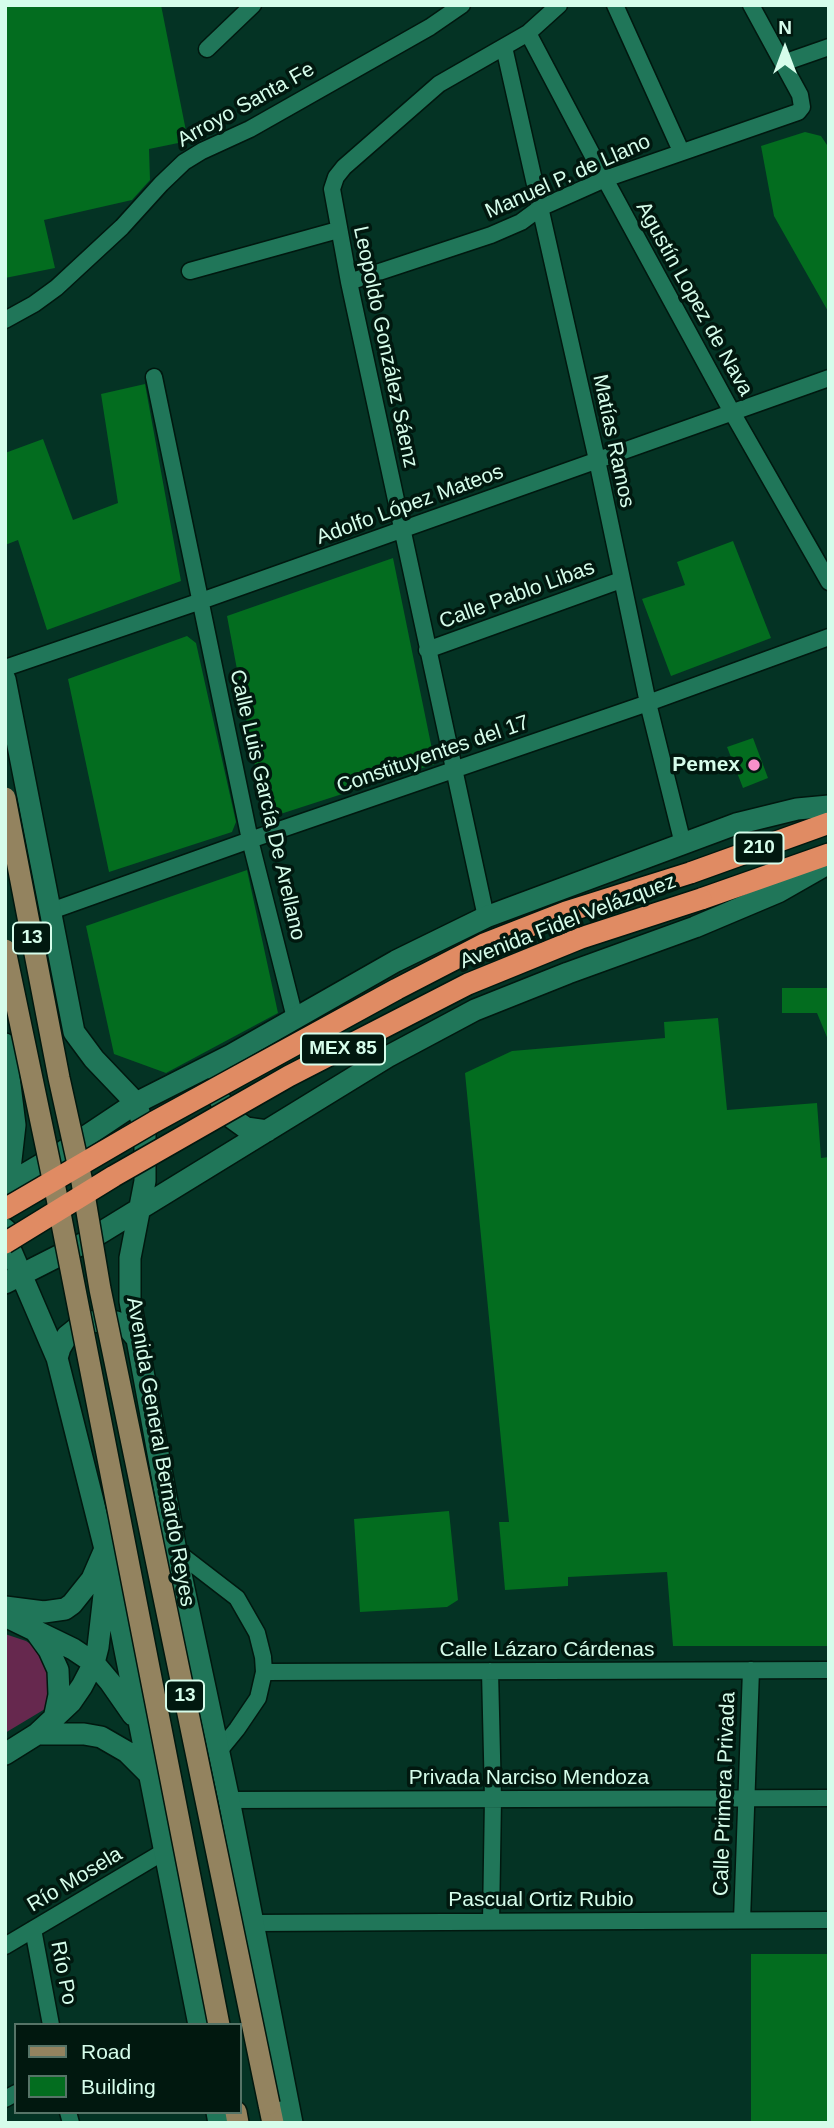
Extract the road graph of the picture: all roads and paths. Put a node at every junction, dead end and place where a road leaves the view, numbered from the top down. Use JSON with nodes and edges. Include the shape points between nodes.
{"nodes":[{"id":1,"x":253,"y":5,"type":"edge"},
{"id":2,"x":462,"y":5,"type":"edge"},
{"id":3,"x":559,"y":5,"type":"edge"},
{"id":4,"x":615,"y":5,"type":"edge"},
{"id":5,"x":751,"y":5,"type":"edge"},
{"id":6,"x":528,"y":33,"type":"junction"},
{"id":7,"x":504,"y":47,"type":"junction"},
{"id":8,"x":829,"y":47,"type":"edge"},
{"id":9,"x":207,"y":49,"type":"dead end"},
{"id":10,"x":783,"y":63,"type":"junction"},
{"id":11,"x":681,"y":151,"type":"junction"},
{"id":12,"x":605,"y":179,"type":"junction"},
{"id":13,"x":540,"y":208,"type":"junction"},
{"id":14,"x":338,"y":230,"type":"junction"},
{"id":15,"x":190,"y":271,"type":"dead end"},
{"id":16,"x":349,"y":282,"type":"junction"},
{"id":17,"x":5,"y":320,"type":"edge"},
{"id":18,"x":154,"y":377,"type":"dead end"},
{"id":19,"x":829,"y":378,"type":"edge"},
{"id":20,"x":733,"y":414,"type":"junction"},
{"id":21,"x":597,"y":460,"type":"junction"},
{"id":22,"x":403,"y":530,"type":"junction"},
{"id":23,"x":621,"y":580,"type":"junction"},
{"id":24,"x":829,"y":582,"type":"edge"},
{"id":25,"x":201,"y":601,"type":"junction"},
{"id":26,"x":829,"y":637,"type":"edge"},
{"id":27,"x":427,"y":650,"type":"junction"},
{"id":28,"x":5,"y":668,"type":"edge"},
{"id":29,"x":5,"y":679,"type":"edge"},
{"id":30,"x":648,"y":703,"type":"junction"},
{"id":31,"x":454,"y":770,"type":"junction"},
{"id":32,"x":5,"y":798,"type":"edge"},
{"id":33,"x":829,"y":806,"type":"edge"},
{"id":34,"x":829,"y":823,"type":"edge"},
{"id":35,"x":250,"y":839,"type":"junction"},
{"id":36,"x":684,"y":844,"type":"junction"},
{"id":37,"x":829,"y":854,"type":"edge"},
{"id":38,"x":829,"y":863,"type":"edge"},
{"id":39,"x":690,"y":873,"type":"joint"},
{"id":40,"x":701,"y":899,"type":"joint"},
{"id":41,"x":51,"y":911,"type":"junction"},
{"id":42,"x":486,"y":917,"type":"junction"},
{"id":43,"x":5,"y":950,"type":"edge"},
{"id":44,"x":295,"y":1018,"type":"junction"},
{"id":45,"x":74,"y":1032,"type":"junction"},
{"id":46,"x":5,"y":1045,"type":"edge"},
{"id":47,"x":231,"y":1055,"type":"junction"},
{"id":48,"x":136,"y":1103,"type":"junction"},
{"id":49,"x":267,"y":1131,"type":"junction"},
{"id":50,"x":6,"y":1196,"type":"edge"},
{"id":51,"x":140,"y":1207,"type":"junction"},
{"id":52,"x":5,"y":1229,"type":"edge"},
{"id":53,"x":5,"y":1243,"type":"edge"},
{"id":54,"x":13,"y":1279,"type":"edge"},
{"id":55,"x":138,"y":1340,"type":"junction"},
{"id":56,"x":57,"y":1358,"type":"junction"},
{"id":57,"x":176,"y":1551,"type":"junction"},
{"id":58,"x":106,"y":1556,"type":"junction"},
{"id":59,"x":5,"y":1607,"type":"edge"},
{"id":60,"x":5,"y":1616,"type":"edge"},
{"id":61,"x":35,"y":1630,"type":"junction"},
{"id":62,"x":94,"y":1664,"type":"junction"},
{"id":63,"x":751,"y":1670,"type":"junction"},
{"id":64,"x":829,"y":1670,"type":"edge"},
{"id":65,"x":490,"y":1671,"type":"junction"},
{"id":66,"x":264,"y":1672,"type":"junction"},
{"id":67,"x":54,"y":1719,"type":"junction"},
{"id":68,"x":139,"y":1725,"type":"junction"},
{"id":69,"x":37,"y":1734,"type":"junction"},
{"id":70,"x":219,"y":1751,"type":"junction"},
{"id":71,"x":5,"y":1754,"type":"edge"},
{"id":72,"x":151,"y":1776,"type":"junction"},
{"id":73,"x":493,"y":1798,"type":"junction"},
{"id":74,"x":746,"y":1798,"type":"junction"},
{"id":75,"x":829,"y":1798,"type":"edge"},
{"id":76,"x":229,"y":1800,"type":"junction"},
{"id":77,"x":165,"y":1851,"type":"junction"},
{"id":78,"x":742,"y":1920,"type":"junction"},
{"id":79,"x":829,"y":1920,"type":"edge"},
{"id":80,"x":491,"y":1922,"type":"junction"},
{"id":81,"x":253,"y":1923,"type":"junction"},
{"id":82,"x":33,"y":1929,"type":"junction"},
{"id":83,"x":5,"y":1946,"type":"edge"},
{"id":84,"x":51,"y":2023,"type":"edge"},
{"id":85,"x":199,"y":2023,"type":"edge"},
{"id":86,"x":219,"y":2023,"type":"edge"},
{"id":87,"x":271,"y":2113,"type":"edge"},
{"id":88,"x":292,"y":2123,"type":"edge"}],
"edges":[{"from":1,"to":9,"type":"street"},
{"from":2,"to":17,"type":"street","name":"Arroyo Santa Fe","via":[[250,130],[184,162],[64,281]]},
{"from":3,"to":6,"type":"street"},
{"from":4,"to":11,"type":"street"},
{"from":5,"to":10,"type":"street"},
{"from":6,"to":7,"type":"street"},
{"from":6,"to":12,"type":"street","name":"Agustín Lopez de Nava"},
{"from":7,"to":13,"type":"street","name":"Matías Ramos"},
{"from":7,"to":14,"type":"street","name":"Leopoldo González Sáenz","via":[[439,84],[344,167],[333,183]]},
{"from":8,"to":10,"type":"street"},
{"from":10,"to":11,"type":"street","name":"Manuel P. de Llano","via":[[802,107]]},
{"from":11,"to":12,"type":"street","name":"Manuel P. de Llano"},
{"from":12,"to":13,"type":"street","name":"Manuel P. de Llano"},
{"from":12,"to":20,"type":"street","name":"Agustín Lopez de Nava"},
{"from":13,"to":16,"type":"street","name":"Manuel P. de Llano","via":[[491,235]]},
{"from":13,"to":21,"type":"street","name":"Matías Ramos"},
{"from":14,"to":15,"type":"street"},
{"from":14,"to":16,"type":"street","name":"Leopoldo González Sáenz"},
{"from":16,"to":22,"type":"street","name":"Leopoldo González Sáenz"},
{"from":18,"to":25,"type":"street","name":"Calle Luis García De Arellano"},
{"from":19,"to":20,"type":"street","name":"Adolfo López Mateos"},
{"from":20,"to":21,"type":"street","name":"Adolfo López Mateos"},
{"from":20,"to":24,"type":"street","name":"Agustín Lopez de Nava"},
{"from":21,"to":22,"type":"street","name":"Adolfo López Mateos"},
{"from":21,"to":23,"type":"street","name":"Matías Ramos"},
{"from":22,"to":25,"type":"street","name":"Adolfo López Mateos"},
{"from":22,"to":27,"type":"street","name":"Leopoldo González Sáenz"},
{"from":23,"to":27,"type":"street","name":"Calle Pablo Libas"},
{"from":23,"to":30,"type":"street","name":"Matías Ramos"},
{"from":25,"to":28,"type":"street","name":"Adolfo López Mateos"},
{"from":25,"to":35,"type":"street","name":"Calle Luis García De Arellano"},
{"from":26,"to":30,"type":"street","name":"Constituyentes del 17"},
{"from":27,"to":31,"type":"street","name":"Leopoldo González Sáenz"},
{"from":29,"to":41,"type":"street","name":"Avenida General Bernardo Reyes"},
{"from":30,"to":31,"type":"street","name":"Constituyentes del 17"},
{"from":30,"to":36,"type":"street","name":"Matías Ramos"},
{"from":31,"to":35,"type":"street","name":"Constituyentes del 17"},
{"from":31,"to":42,"type":"street","name":"Leopoldo González Sáenz"},
{"from":32,"to":87,"type":"main road","name":"Avenida General Bernardo Reyes","number":"13","bridge":true,"via":[[100,1289]]},
{"from":33,"to":36,"type":"street","via":[[736,824]]},
{"from":34,"to":39,"type":"highway","name":"Avenida Fidel Velázquez","number":"210"},
{"from":35,"to":41,"type":"street","name":"Constituyentes del 17"},
{"from":35,"to":44,"type":"street","name":"Calle Luis García De Arellano"},
{"from":36,"to":42,"type":"street"},
{"from":37,"to":40,"type":"highway","name":"Avenida Fidel Velázquez","number":"210"},
{"from":38,"to":49,"type":"street","via":[[778,892],[695,927],[475,1010],[387,1057]]},
{"from":39,"to":50,"type":"highway","name":"Avenida Fidel Velázquez","number":"MEX 85","bridge":true,"via":[[566,912],[484,944],[154,1122]]},
{"from":40,"to":53,"type":"highway","name":"Avenida Fidel Velázquez","number":"MEX 85","bridge":true,"via":[[581,938],[468,984],[289,1076]]},
{"from":41,"to":45,"type":"street","name":"Avenida General Bernardo Reyes"},
{"from":42,"to":44,"type":"street"},
{"from":43,"to":86,"type":"main road","number":"13","bridge":true},
{"from":44,"to":47,"type":"street"},
{"from":45,"to":46,"type":"street","via":[[61,1052],[50,1059],[26,1060]]},
{"from":45,"to":48,"type":"street","name":"Avenida General Bernardo Reyes"},
{"from":46,"to":50,"type":"street","via":[[15,1125]]},
{"from":47,"to":48,"type":"street"},
{"from":47,"to":49,"type":"street","via":[[218,1084],[222,1106],[236,1123]]},
{"from":48,"to":50,"type":"street"},
{"from":48,"to":51,"type":"street","name":"Avenida General Bernardo Reyes","via":[[147,1142]]},
{"from":49,"to":51,"type":"street"},
{"from":51,"to":54,"type":"street","via":[[84,1243]]},
{"from":51,"to":55,"type":"street","name":"Avenida General Bernardo Reyes","via":[[129,1278]]},
{"from":52,"to":54,"type":"street"},
{"from":54,"to":56,"type":"street"},
{"from":55,"to":56,"type":"street","via":[[116,1322],[89,1322],[67,1336]]},
{"from":55,"to":57,"type":"street","name":"Avenida General Bernardo Reyes"},
{"from":56,"to":58,"type":"street"},
{"from":57,"to":66,"type":"street","via":[[237,1598],[257,1633]]},
{"from":57,"to":70,"type":"street","name":"Avenida General Bernardo Reyes"},
{"from":58,"to":59,"type":"street","via":[[65,1609],[44,1612]]},
{"from":58,"to":62,"type":"street"},
{"from":58,"to":68,"type":"street"},
{"from":60,"to":61,"type":"street"},
{"from":61,"to":62,"type":"street"},
{"from":61,"to":67,"type":"street","via":[[58,1670]]},
{"from":62,"to":67,"type":"street"},
{"from":62,"to":68,"type":"street"},
{"from":63,"to":64,"type":"street","name":"Calle Lázaro Cárdenas"},
{"from":63,"to":65,"type":"street","name":"Calle Lázaro Cárdenas"},
{"from":63,"to":74,"type":"street","name":"Calle Primera Privada"},
{"from":65,"to":66,"type":"street","name":"Calle Lázaro Cárdenas"},
{"from":65,"to":73,"type":"street"},
{"from":66,"to":70,"type":"street","via":[[258,1698]]},
{"from":67,"to":69,"type":"street"},
{"from":68,"to":72,"type":"street"},
{"from":69,"to":71,"type":"street"},
{"from":69,"to":72,"type":"street","via":[[101,1737],[127,1752]]},
{"from":70,"to":76,"type":"street","name":"Avenida General Bernardo Reyes"},
{"from":72,"to":77,"type":"street"},
{"from":73,"to":74,"type":"street","name":"Privada Narciso Mendoza"},
{"from":73,"to":76,"type":"street","name":"Privada Narciso Mendoza"},
{"from":73,"to":80,"type":"street"},
{"from":74,"to":75,"type":"street","name":"Privada Narciso Mendoza"},
{"from":74,"to":78,"type":"street","name":"Calle Primera Privada"},
{"from":76,"to":81,"type":"street","name":"Avenida General Bernardo Reyes"},
{"from":77,"to":82,"type":"street","name":"Río Mosela"},
{"from":77,"to":85,"type":"street"},
{"from":78,"to":79,"type":"street","name":"Pascual Ortiz Rubio"},
{"from":78,"to":80,"type":"street","name":"Pascual Ortiz Rubio"},
{"from":80,"to":81,"type":"street","name":"Pascual Ortiz Rubio"},
{"from":81,"to":88,"type":"street","name":"Avenida General Bernardo Reyes"},
{"from":82,"to":83,"type":"street","name":"Río Mosela"},
{"from":82,"to":84,"type":"street","name":"Río Po"}]}
